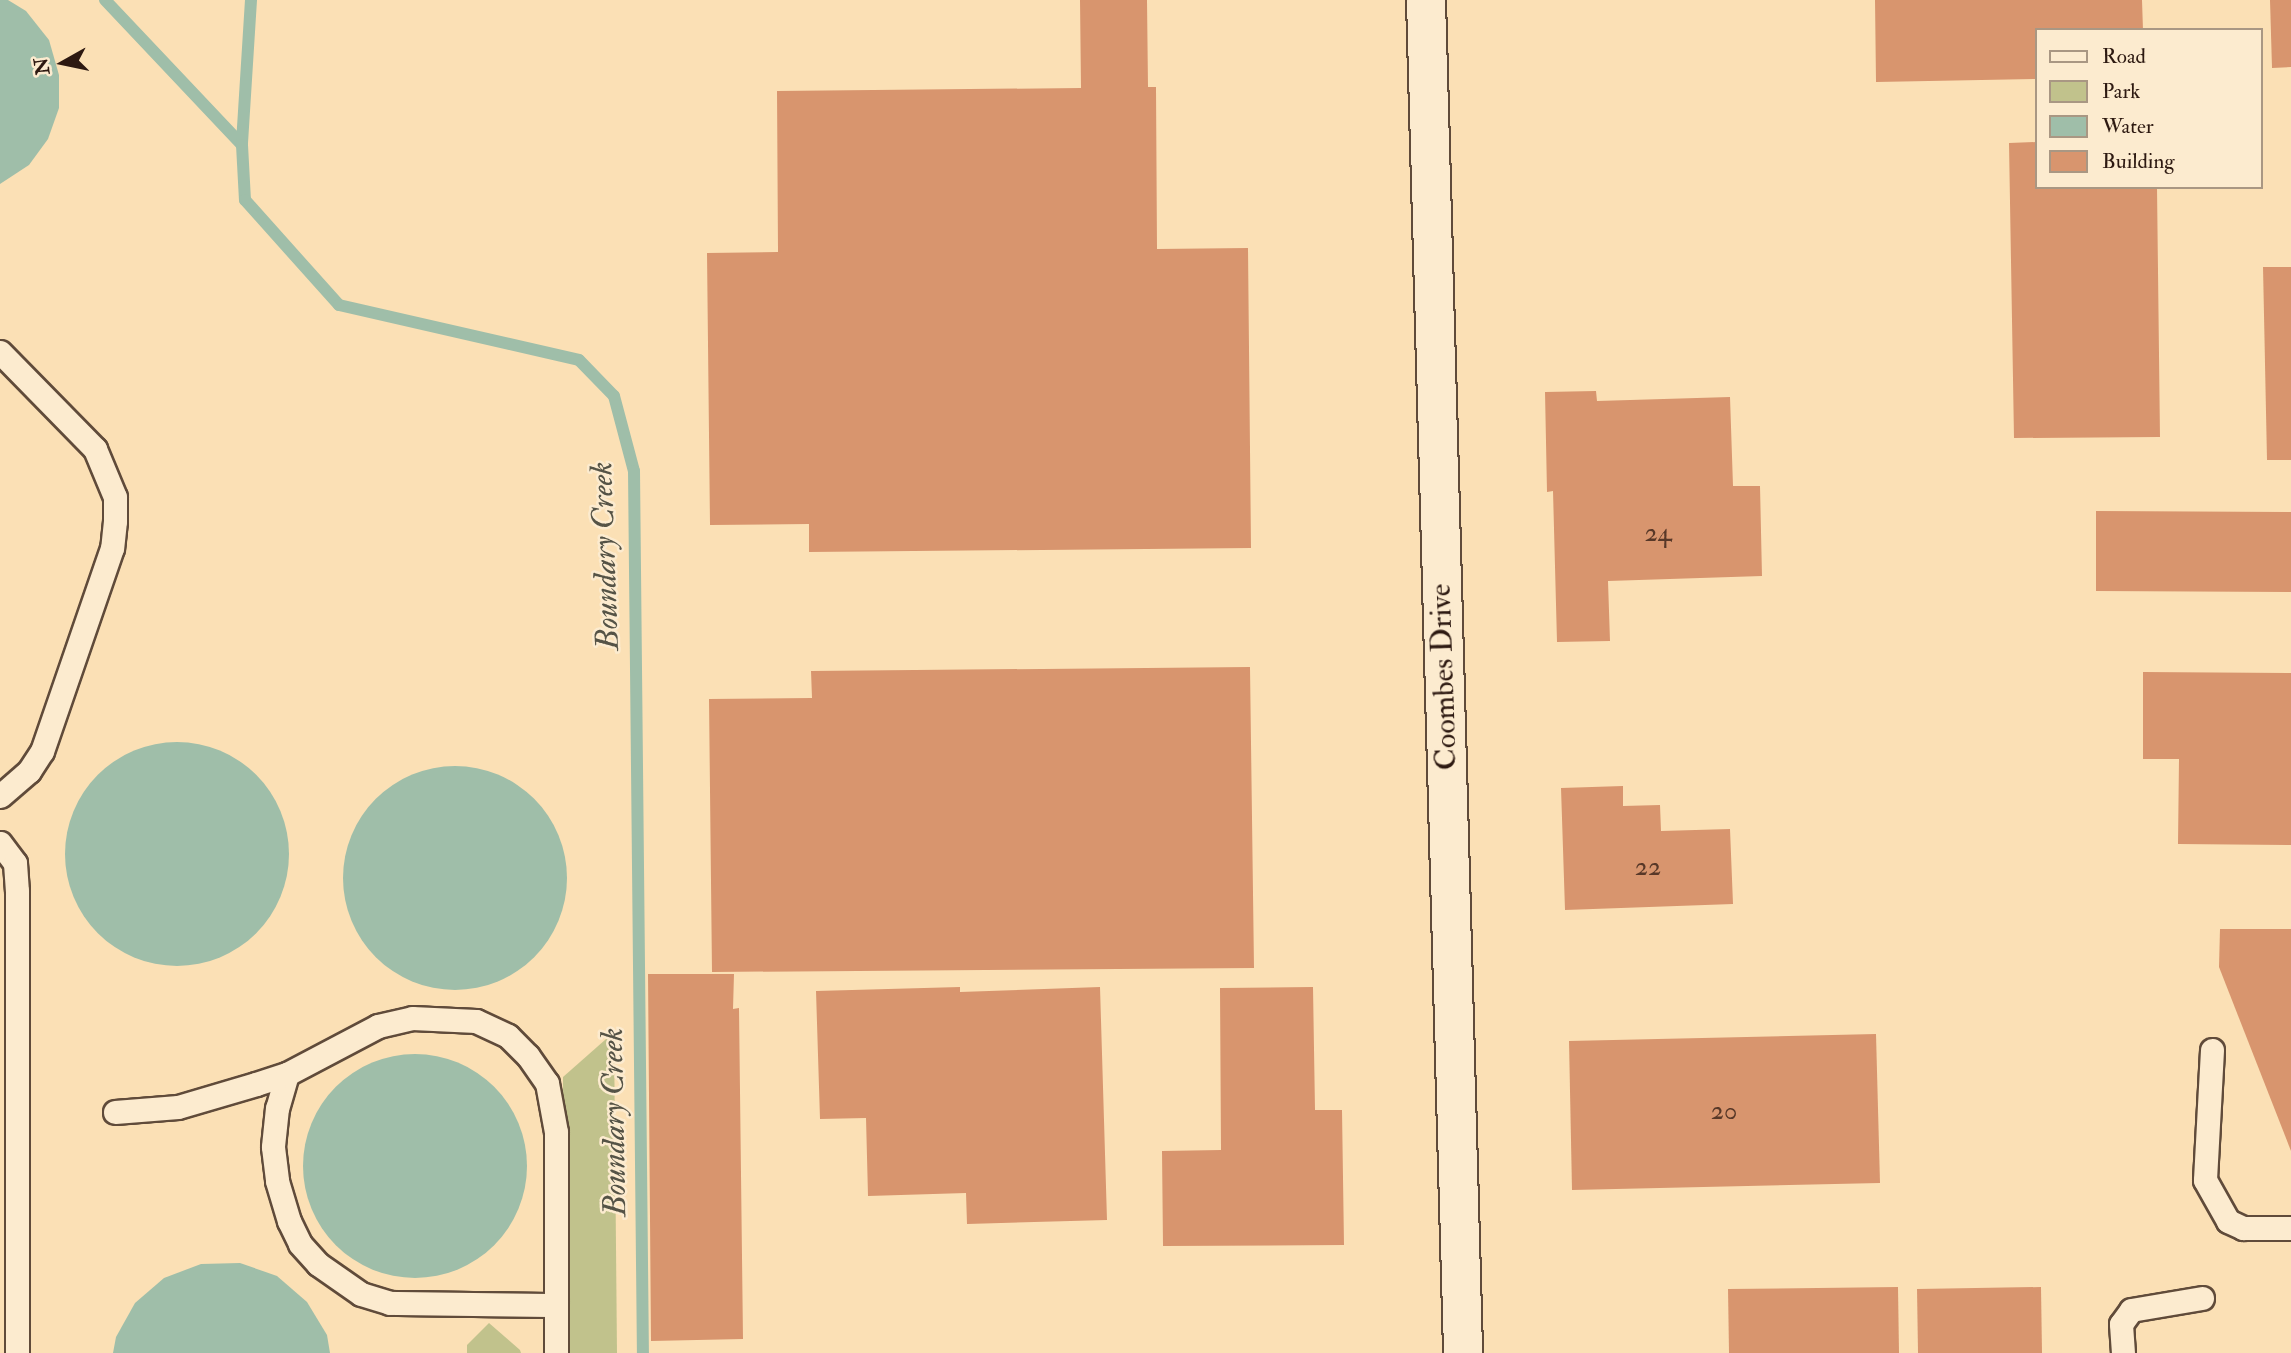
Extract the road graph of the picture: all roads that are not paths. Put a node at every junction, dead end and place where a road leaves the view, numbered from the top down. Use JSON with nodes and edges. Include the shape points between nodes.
{"nodes":[{"id":1,"x":1426,"y":0,"type":"edge"},
{"id":2,"x":0,"y":352,"type":"edge"},
{"id":3,"x":0,"y":796,"type":"edge"},
{"id":4,"x":0,"y":843,"type":"edge"},
{"id":5,"x":2211,"y":1050,"type":"dead end"},
{"id":6,"x":287,"y":1074,"type":"junction"},
{"id":7,"x":115,"y":1112,"type":"dead end"},
{"id":8,"x":2291,"y":1228,"type":"edge"},
{"id":9,"x":2202,"y":1298,"type":"dead end"},
{"id":10,"x":556,"y":1305,"type":"junction"},
{"id":11,"x":17,"y":1353,"type":"edge"},
{"id":12,"x":556,"y":1353,"type":"edge"},
{"id":13,"x":1463,"y":1353,"type":"edge"},
{"id":14,"x":2123,"y":1353,"type":"edge"}],
"edges":[{"from":1,"to":13,"type":"street","name":"Coombes Drive"},
{"from":2,"to":3,"type":"lane","via":[[95,449],[115,497],[116,521],[112,548],[42,751],[29,771]]},
{"from":4,"to":11,"type":"lane","via":[[15,863],[18,891]]},
{"from":5,"to":8,"type":"lane","via":[[2205,1180],[2228,1221],[2243,1228]]},
{"from":6,"to":7,"type":"lane","via":[[178,1107]]},
{"from":6,"to":10,"type":"lane","via":[[273,1147],[277,1181],[300,1244],[318,1264],[361,1294],[390,1303]]},
{"from":6,"to":10,"type":"lane","via":[[378,1026],[412,1018],[476,1021],[508,1036],[547,1083],[556,1132]]},
{"from":9,"to":14,"type":"lane","via":[[2131,1310],[2122,1324]]},
{"from":10,"to":12,"type":"lane"}]}
